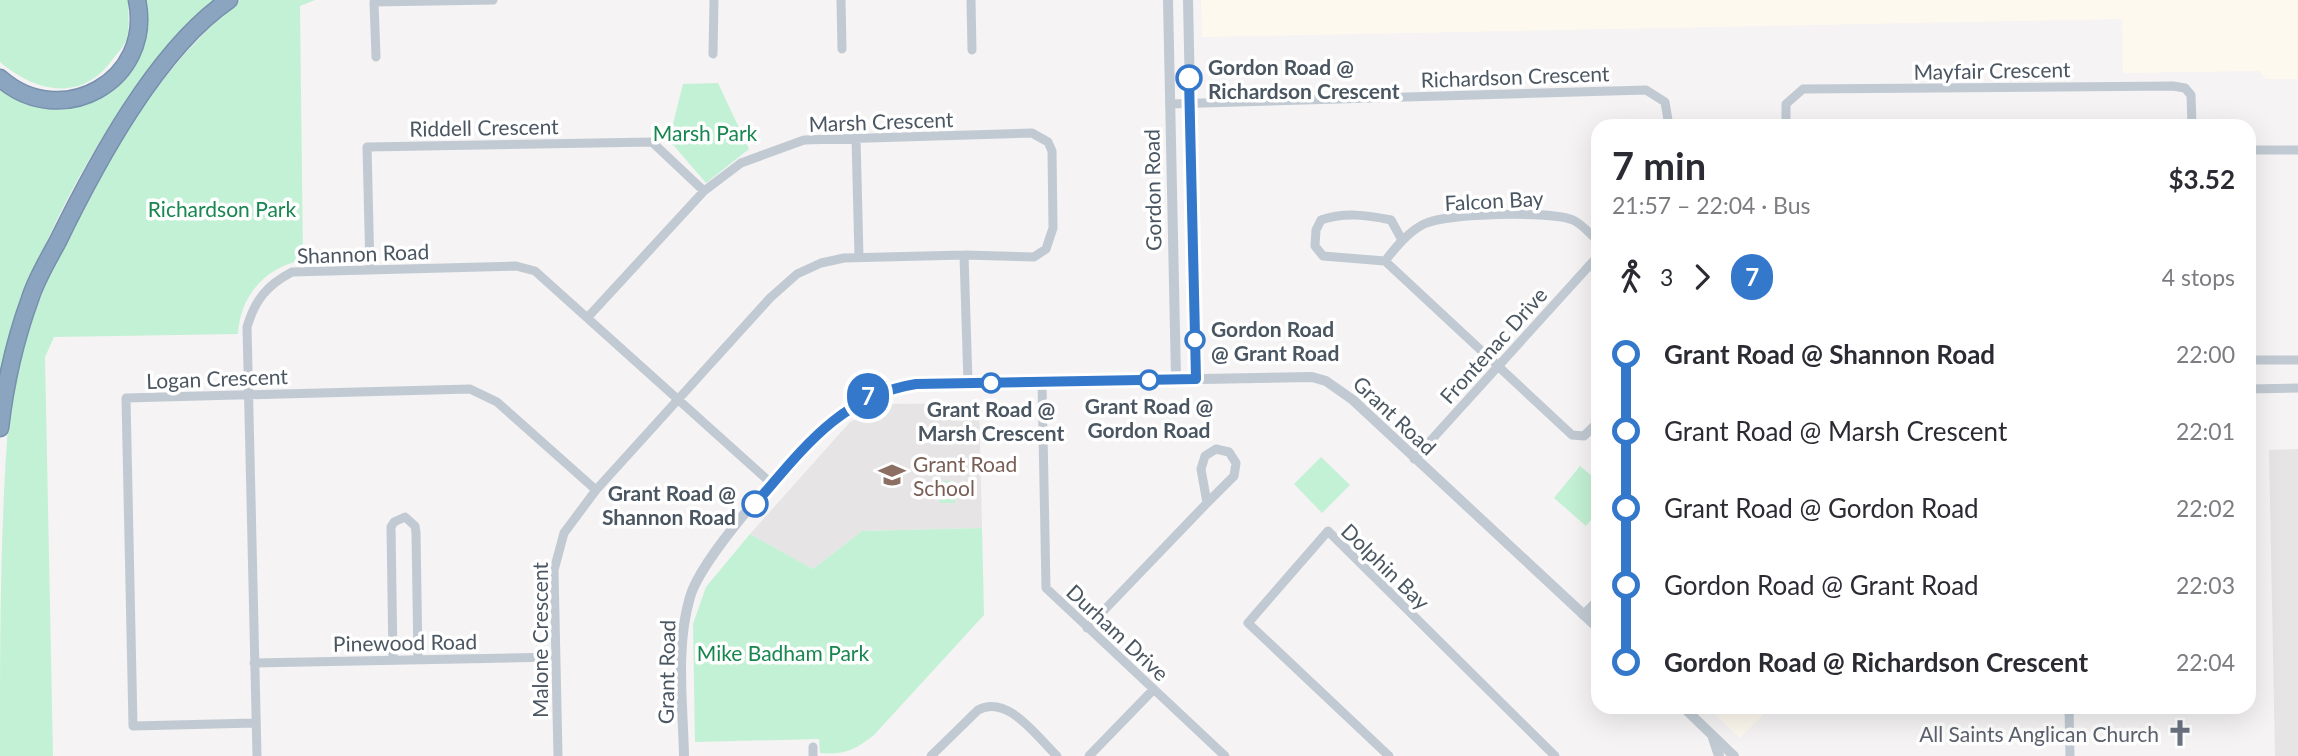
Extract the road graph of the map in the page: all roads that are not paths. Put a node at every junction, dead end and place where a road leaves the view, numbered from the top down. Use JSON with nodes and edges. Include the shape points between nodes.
{"nodes":[{"id":1,"x":137,"y":0,"type":"edge"},
{"id":2,"x":229,"y":0,"type":"edge"},
{"id":3,"x":493,"y":0,"type":"edge"},
{"id":4,"x":714,"y":0,"type":"edge"},
{"id":5,"x":841,"y":0,"type":"edge"},
{"id":6,"x":971,"y":0,"type":"edge"},
{"id":7,"x":1168,"y":0,"type":"edge"},
{"id":8,"x":1188,"y":0,"type":"edge"},
{"id":9,"x":374,"y":2,"type":"edge"},
{"id":10,"x":842,"y":49,"type":"dead end"},
{"id":11,"x":972,"y":50,"type":"dead end"},
{"id":12,"x":713,"y":54,"type":"dead end"},
{"id":13,"x":376,"y":57,"type":"dead end"},
{"id":14,"x":0,"y":78,"type":"edge"},
{"id":15,"x":1189,"y":103,"type":"junction"},
{"id":16,"x":1170,"y":104,"type":"junction"},
{"id":17,"x":1668,"y":119,"type":"edge"},
{"id":18,"x":1786,"y":119,"type":"edge"},
{"id":19,"x":2192,"y":119,"type":"edge"},
{"id":20,"x":856,"y":138,"type":"junction"},
{"id":21,"x":2256,"y":150,"type":"edge"},
{"id":22,"x":2298,"y":150,"type":"edge"},
{"id":23,"x":704,"y":191,"type":"junction"},
{"id":24,"x":1591,"y":234,"type":"edge"},
{"id":25,"x":1402,"y":240,"type":"junction"},
{"id":26,"x":1173,"y":245,"type":"junction"},
{"id":27,"x":1193,"y":245,"type":"junction"},
{"id":28,"x":964,"y":255,"type":"junction"},
{"id":29,"x":859,"y":257,"type":"junction"},
{"id":30,"x":1385,"y":261,"type":"junction"},
{"id":31,"x":1591,"y":264,"type":"edge"},
{"id":32,"x":370,"y":269,"type":"junction"},
{"id":33,"x":588,"y":317,"type":"junction"},
{"id":34,"x":2256,"y":360,"type":"edge"},
{"id":35,"x":2298,"y":360,"type":"edge"},
{"id":36,"x":1496,"y":367,"type":"junction"},
{"id":37,"x":1176,"y":379,"type":"junction"},
{"id":38,"x":1196,"y":379,"type":"junction"},
{"id":39,"x":1042,"y":382,"type":"junction"},
{"id":40,"x":968,"y":383,"type":"junction"},
{"id":41,"x":2298,"y":388,"type":"edge"},
{"id":42,"x":2256,"y":389,"type":"edge"},
{"id":43,"x":247,"y":394,"type":"junction"},
{"id":44,"x":678,"y":400,"type":"junction"},
{"id":45,"x":0,"y":428,"type":"edge"},
{"id":46,"x":1591,"y":429,"type":"edge"},
{"id":47,"x":1414,"y":459,"type":"junction"},
{"id":48,"x":772,"y":484,"type":"junction"},
{"id":49,"x":596,"y":491,"type":"junction"},
{"id":50,"x":1207,"y":503,"type":"junction"},
{"id":51,"x":1591,"y":607,"type":"edge"},
{"id":52,"x":1583,"y":615,"type":"junction"},
{"id":53,"x":1591,"y":622,"type":"edge"},
{"id":54,"x":1087,"y":628,"type":"junction"},
{"id":55,"x":556,"y":657,"type":"junction"},
{"id":56,"x":393,"y":660,"type":"junction"},
{"id":57,"x":418,"y":660,"type":"junction"},
{"id":58,"x":254,"y":663,"type":"junction"},
{"id":59,"x":1153,"y":690,"type":"junction"},
{"id":60,"x":1690,"y":714,"type":"edge"},
{"id":61,"x":2069,"y":714,"type":"edge"},
{"id":62,"x":256,"y":723,"type":"junction"},
{"id":63,"x":1713,"y":735,"type":"junction"},
{"id":64,"x":257,"y":756,"type":"edge"},
{"id":65,"x":558,"y":756,"type":"edge"},
{"id":66,"x":684,"y":756,"type":"edge"},
{"id":67,"x":931,"y":756,"type":"edge"},
{"id":68,"x":1057,"y":756,"type":"edge"},
{"id":69,"x":1088,"y":756,"type":"edge"},
{"id":70,"x":1225,"y":756,"type":"edge"},
{"id":71,"x":1389,"y":756,"type":"edge"},
{"id":72,"x":1555,"y":756,"type":"edge"},
{"id":73,"x":1719,"y":756,"type":"edge"},
{"id":74,"x":1734,"y":756,"type":"edge"},
{"id":75,"x":2070,"y":756,"type":"edge"}],
"edges":[{"from":1,"to":14,"type":"highway","via":[[140,26],[129,58],[108,83],[91,94],[41,100],[11,88]]},
{"from":2,"to":45,"type":"highway","via":[[198,24],[165,63],[76,205],[30,297]]},
{"from":3,"to":9,"type":"street"},
{"from":4,"to":12,"type":"street"},
{"from":5,"to":10,"type":"street"},
{"from":6,"to":11,"type":"street"},
{"from":7,"to":16,"type":"street","name":"Gordon Road"},
{"from":8,"to":15,"type":"street","name":"Gordon Road"},
{"from":9,"to":13,"type":"street"},
{"from":15,"to":16,"type":"street","name":"Richardson Crescent"},
{"from":15,"to":17,"type":"street","name":"Richardson Crescent","via":[[1646,90],[1665,102]]},
{"from":15,"to":27,"type":"street","name":"Gordon Road"},
{"from":16,"to":26,"type":"street","name":"Gordon Road"},
{"from":18,"to":19,"type":"street","name":"Mayfair Crescent","via":[[1786,104],[1803,89],[2173,86],[2185,88],[2191,95]]},
{"from":20,"to":23,"type":"street","name":"Marsh Crescent","via":[[804,140],[770,150],[741,163]]},
{"from":20,"to":28,"type":"street","name":"Marsh Crescent","via":[[1032,133],[1048,142],[1052,150],[1053,228],[1046,249],[1034,257]]},
{"from":20,"to":29,"type":"street"},
{"from":21,"to":22,"type":"street"},
{"from":23,"to":32,"type":"street","name":"Riddell Crescent","via":[[652,142],[367,148]]},
{"from":23,"to":33,"type":"street","name":"Marsh Crescent"},
{"from":24,"to":25,"type":"street","name":"Falcon Bay","via":[[1577,221],[1554,214],[1442,219]]},
{"from":25,"to":30,"type":"street","name":"Falcon Bay"},
{"from":25,"to":30,"type":"street","via":[[1391,220],[1339,214],[1321,220],[1315,246],[1324,256]]},
{"from":26,"to":27,"type":"street"},
{"from":26,"to":37,"type":"street","name":"Gordon Road"},
{"from":27,"to":38,"type":"street","name":"Gordon Road"},
{"from":28,"to":29,"type":"street","name":"Marsh Crescent"},
{"from":28,"to":40,"type":"street"},
{"from":29,"to":44,"type":"street","name":"Marsh Crescent","via":[[821,263],[797,274]]},
{"from":30,"to":36,"type":"street"},
{"from":31,"to":36,"type":"street","name":"Frontenac Drive"},
{"from":32,"to":33,"type":"street","name":"Shannon Road","via":[[516,266],[535,271]]},
{"from":32,"to":43,"type":"street","name":"Shannon Road","via":[[292,272],[271,283],[253,306],[247,327]]},
{"from":33,"to":44,"type":"street","name":"Shannon Road"},
{"from":34,"to":35,"type":"street"},
{"from":36,"to":46,"type":"street","via":[[1572,435],[1584,436]]},
{"from":36,"to":47,"type":"street","name":"Frontenac Drive"},
{"from":37,"to":38,"type":"street","name":"Grant Road"},
{"from":37,"to":39,"type":"street","name":"Grant Road"},
{"from":38,"to":47,"type":"street","name":"Grant Road","via":[[1312,377],[1326,381],[1353,400]]},
{"from":39,"to":40,"type":"street","name":"Grant Road"},
{"from":39,"to":54,"type":"street","name":"Durham Drive","via":[[1046,588]]},
{"from":40,"to":48,"type":"street","name":"Grant Road","via":[[890,388],[852,405]]},
{"from":41,"to":42,"type":"street"},
{"from":43,"to":49,"type":"street","name":"Logan Crescent","via":[[470,389],[497,401]]},
{"from":43,"to":58,"type":"street","name":"Shannon Road"},
{"from":43,"to":62,"type":"street","name":"Logan Crescent","via":[[126,398],[132,699],[133,726]]},
{"from":44,"to":48,"type":"street","name":"Shannon Road"},
{"from":44,"to":49,"type":"street","name":"Malone Crescent"},
{"from":47,"to":52,"type":"street","name":"Grant Road"},
{"from":48,"to":66,"type":"street","name":"Grant Road","via":[[719,545],[691,594],[682,651]]},
{"from":49,"to":55,"type":"street","name":"Malone Crescent","via":[[564,533],[557,552]]},
{"from":50,"to":50,"type":"street","via":[[1234,477],[1237,463],[1229,452],[1216,449],[1205,456],[1202,469]]},
{"from":50,"to":54,"type":"street"},
{"from":51,"to":52,"type":"street"},
{"from":52,"to":53,"type":"street","name":"Grant Road"},
{"from":54,"to":59,"type":"street","name":"Durham Drive"},
{"from":55,"to":57,"type":"street","name":"Pinewood Road"},
{"from":55,"to":65,"type":"street","name":"Malone Crescent"},
{"from":56,"to":57,"type":"street","name":"Pinewood Road"},
{"from":56,"to":57,"type":"street","via":[[391,527],[405,517],[416,533]]},
{"from":56,"to":58,"type":"street","name":"Pinewood Road"},
{"from":58,"to":62,"type":"street","name":"Shannon Road"},
{"from":59,"to":69,"type":"street"},
{"from":59,"to":70,"type":"street","name":"Durham Drive"},
{"from":60,"to":63,"type":"street"},
{"from":61,"to":75,"type":"street"},
{"from":62,"to":64,"type":"street","name":"Shannon Road"},
{"from":63,"to":73,"type":"street"},
{"from":63,"to":74,"type":"street"},
{"from":67,"to":68,"type":"street","via":[[978,709],[998,705]]},
{"from":71,"to":72,"type":"street","name":"Dolphin Bay","via":[[1248,623],[1328,531]]}]}
